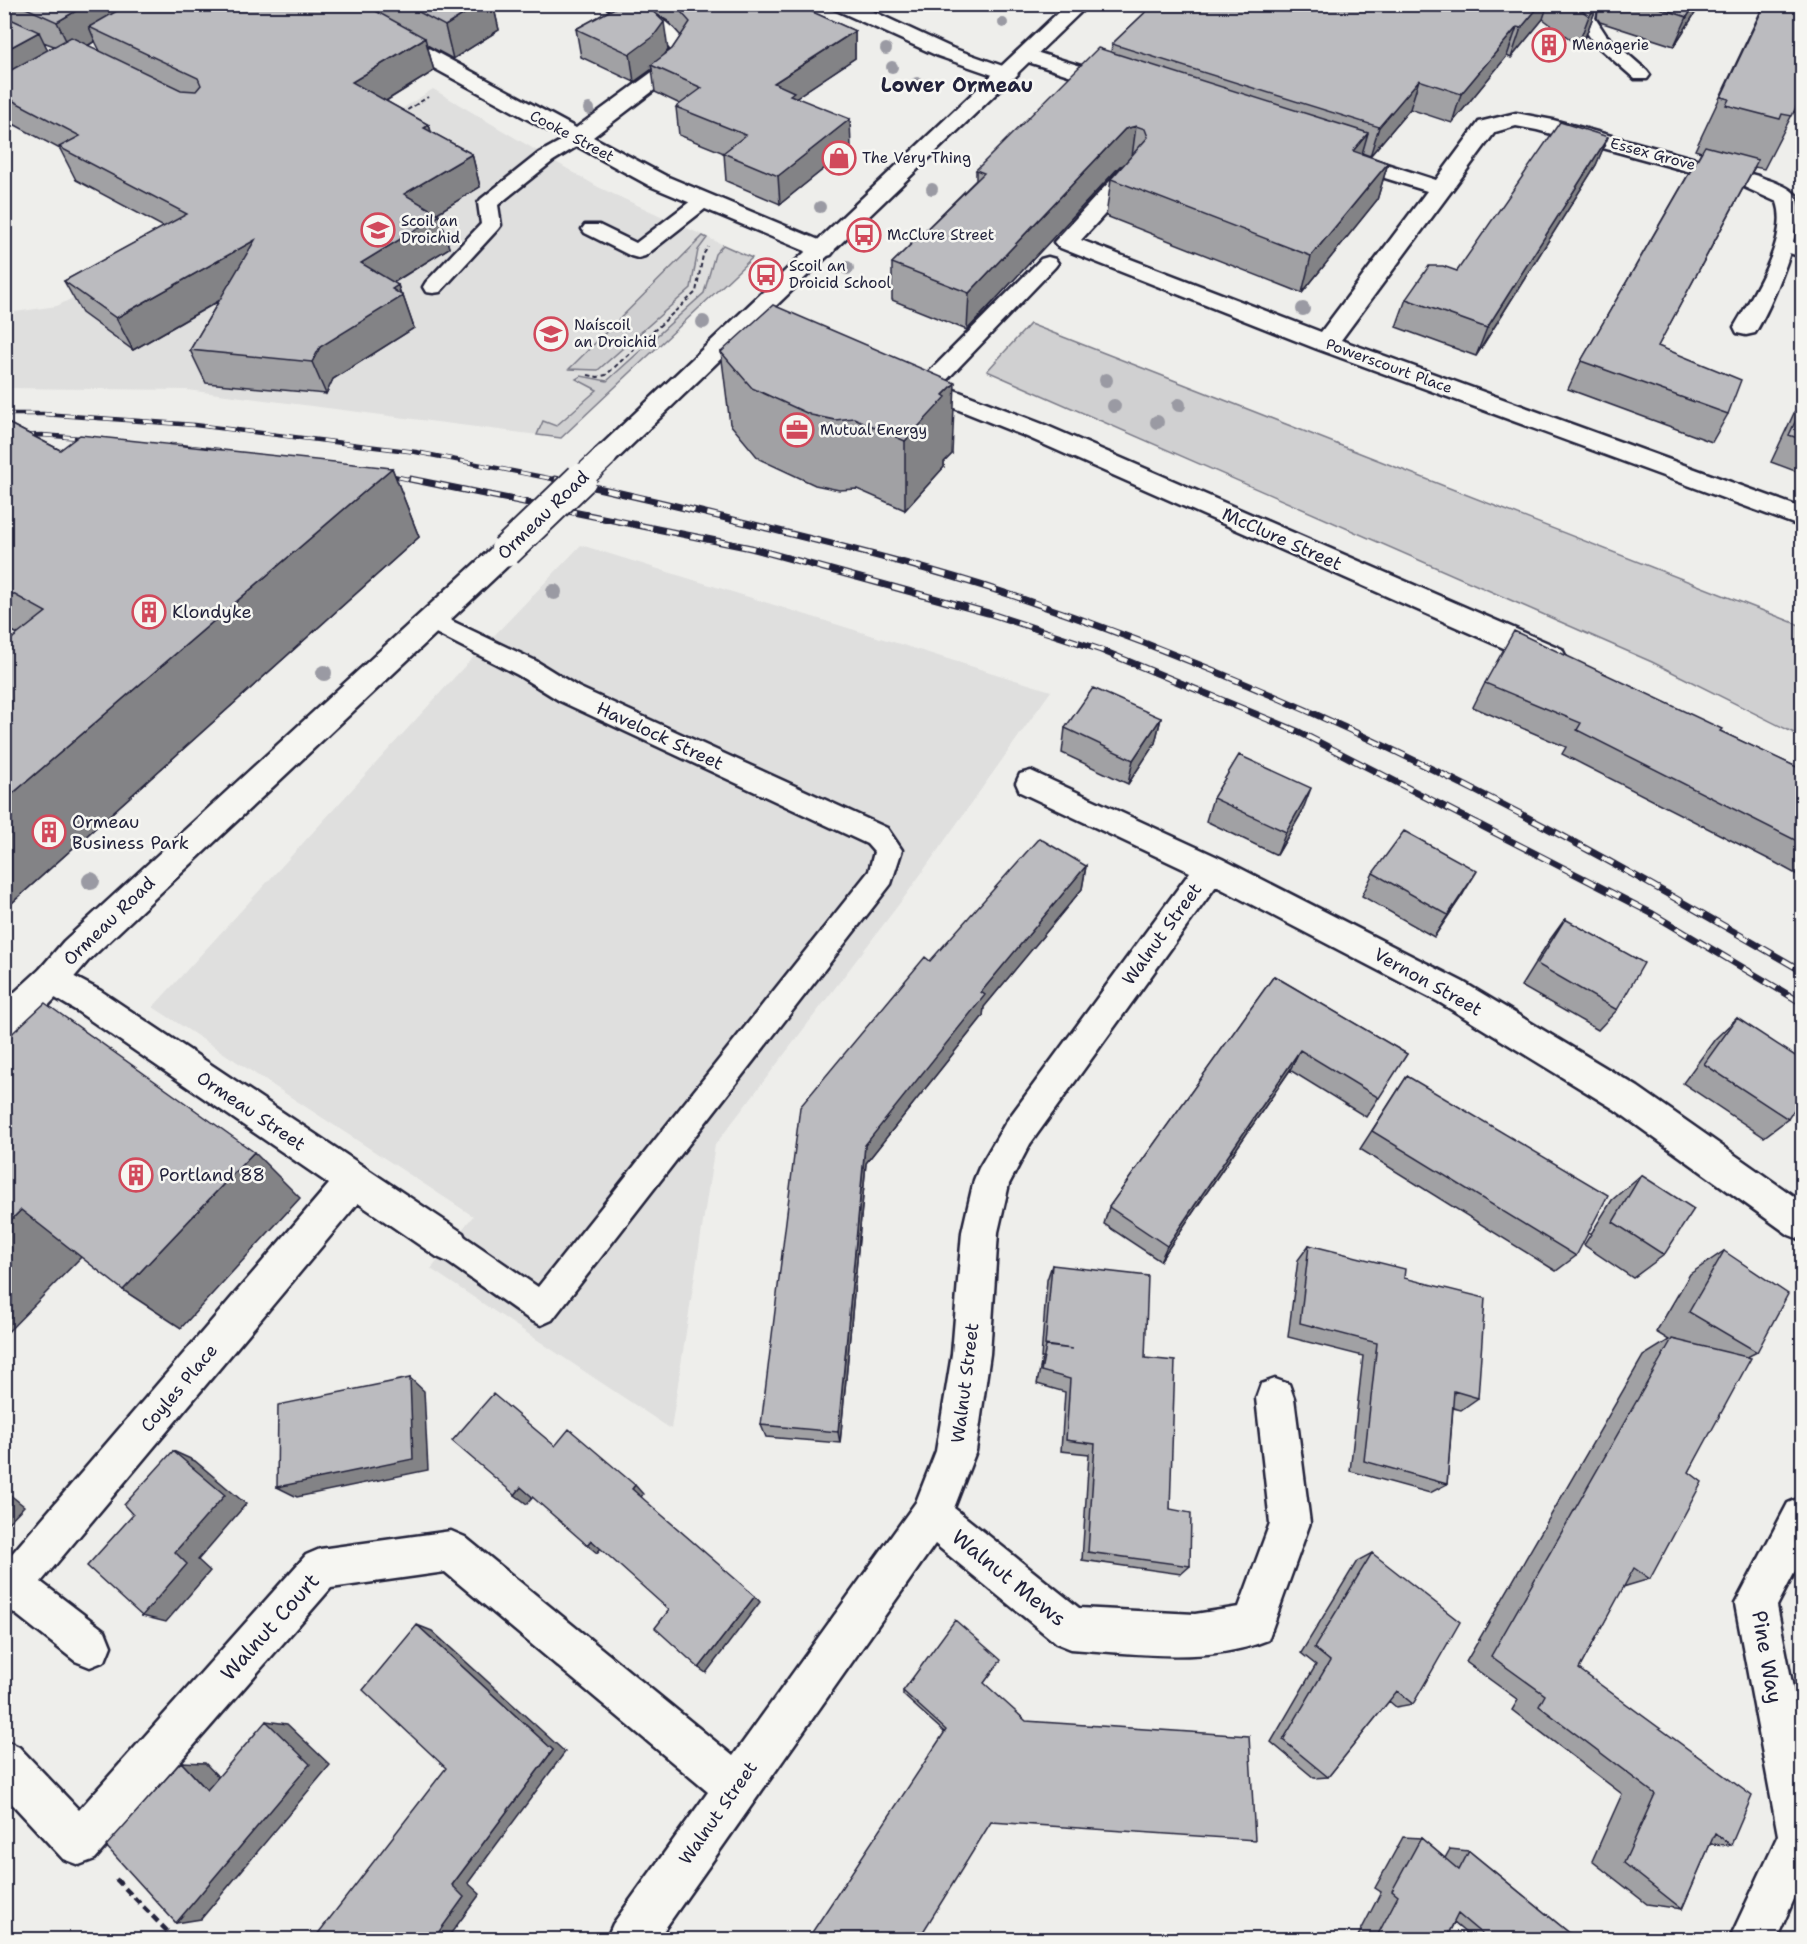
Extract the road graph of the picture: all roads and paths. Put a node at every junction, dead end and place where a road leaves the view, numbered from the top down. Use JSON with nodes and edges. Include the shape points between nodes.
{"nodes":[{"id":1,"x":331,"y":4,"type":"edge"},
{"id":2,"x":615,"y":4,"type":"edge"},
{"id":3,"x":840,"y":4,"type":"edge"},
{"id":4,"x":1079,"y":4,"type":"edge"},
{"id":5,"x":1590,"y":4,"type":"edge"},
{"id":6,"x":1026,"y":55,"type":"junction"},
{"id":7,"x":1007,"y":74,"type":"junction"},
{"id":8,"x":1641,"y":75,"type":"dead end"},
{"id":9,"x":462,"y":76,"type":"junction"},
{"id":10,"x":1140,"y":92,"type":"edge"},
{"id":11,"x":397,"y":117,"type":"edge"},
{"id":12,"x":577,"y":138,"type":"junction"},
{"id":13,"x":1319,"y":150,"type":"edge"},
{"id":14,"x":1130,"y":173,"type":"edge"},
{"id":15,"x":1443,"y":189,"type":"junction"},
{"id":16,"x":702,"y":201,"type":"junction"},
{"id":17,"x":592,"y":229,"type":"dead end"},
{"id":18,"x":712,"y":239,"type":"dead end"},
{"id":19,"x":1796,"y":249,"type":"edge"},
{"id":20,"x":823,"y":250,"type":"junction"},
{"id":21,"x":1048,"y":263,"type":"dead end"},
{"id":22,"x":433,"y":287,"type":"dead end"},
{"id":23,"x":754,"y":316,"type":"junction"},
{"id":24,"x":780,"y":327,"type":"edge"},
{"id":25,"x":1746,"y":327,"type":"dead end"},
{"id":26,"x":1326,"y":343,"type":"junction"},
{"id":27,"x":886,"y":370,"type":"edge"},
{"id":28,"x":588,"y":375,"type":"dead end"},
{"id":29,"x":927,"y":387,"type":"junction"},
{"id":30,"x":1803,"y":518,"type":"edge"},
{"id":31,"x":431,"y":620,"type":"junction"},
{"id":32,"x":1580,"y":669,"type":"edge"},
{"id":33,"x":1031,"y":783,"type":"dead end"},
{"id":34,"x":1211,"y":868,"type":"junction"},
{"id":35,"x":52,"y":979,"type":"junction"},
{"id":36,"x":4,"y":1024,"type":"edge"},
{"id":37,"x":354,"y":1181,"type":"junction"},
{"id":38,"x":1803,"y":1223,"type":"edge"},
{"id":39,"x":450,"y":1245,"type":"joint"},
{"id":40,"x":1275,"y":1398,"type":"dead end"},
{"id":41,"x":931,"y":1515,"type":"junction"},
{"id":42,"x":1803,"y":1517,"type":"edge"},
{"id":43,"x":9,"y":1591,"type":"edge"},
{"id":44,"x":90,"y":1646,"type":"dead end"},
{"id":45,"x":4,"y":1762,"type":"edge"},
{"id":46,"x":736,"y":1787,"type":"junction"},
{"id":47,"x":79,"y":1843,"type":"junction"},
{"id":48,"x":171,"y":1940,"type":"edge"},
{"id":49,"x":629,"y":1940,"type":"edge"},
{"id":50,"x":1752,"y":1940,"type":"edge"}],
"edges":[{"from":1,"to":9,"type":"street","name":"Cooke Street"},
{"from":2,"to":12,"type":"street","via":[[655,23],[671,35],[681,50],[667,71]]},
{"from":3,"to":7,"type":"street","via":[[937,49]]},
{"from":4,"to":6,"type":"street","name":"Ormeau Road"},
{"from":5,"to":8,"type":"lane","via":[[1586,18],[1600,39]]},
{"from":6,"to":7,"type":"street","name":"Ormeau Road"},
{"from":6,"to":10,"type":"street"},
{"from":7,"to":20,"type":"street","name":"Ormeau Road"},
{"from":9,"to":11,"type":"path"},
{"from":9,"to":12,"type":"street","name":"Cooke Street"},
{"from":12,"to":16,"type":"street","name":"Cooke Street"},
{"from":12,"to":22,"type":"lane","via":[[488,203],[491,225]]},
{"from":13,"to":15,"type":"street"},
{"from":14,"to":26,"type":"street","name":"Powerscourt Place","via":[[1066,242]]},
{"from":15,"to":19,"type":"street","name":"Essex Grove","via":[[1487,127],[1519,119],[1773,190],[1789,200],[1795,211]]},
{"from":15,"to":26,"type":"street","name":"Essex Grove"},
{"from":16,"to":17,"type":"lane","via":[[638,252]]},
{"from":16,"to":20,"type":"street","name":"Cooke Street"},
{"from":18,"to":28,"type":"path","via":[[703,255],[696,292],[606,375]]},
{"from":19,"to":25,"type":"street","name":"Essex Grove"},
{"from":20,"to":23,"type":"street","name":"Ormeau Road"},
{"from":21,"to":29,"type":"lane"},
{"from":23,"to":24,"type":"street"},
{"from":23,"to":31,"type":"street","name":"Ormeau Road","bridge":true},
{"from":26,"to":30,"type":"street","name":"Powerscourt Place"},
{"from":27,"to":29,"type":"street","name":"McClure Street"},
{"from":29,"to":32,"type":"street","name":"McClure Street"},
{"from":31,"to":35,"type":"street","name":"Ormeau Road","via":[[93,935]]},
{"from":31,"to":39,"type":"lane","name":"Havelock Street","via":[[569,694],[878,836],[888,850],[881,876],[541,1309]]},
{"from":33,"to":34,"type":"street","name":"Vernon Street"},
{"from":34,"to":38,"type":"street","name":"Vernon Street","via":[[1451,992],[1626,1098]]},
{"from":34,"to":41,"type":"street","name":"Walnut Street","via":[[1018,1133],[992,1180],[980,1232],[971,1354],[956,1451]]},
{"from":35,"to":36,"type":"street","name":"Ormeau Road"},
{"from":35,"to":37,"type":"street","name":"Ormeau Street","via":[[89,1000]]},
{"from":37,"to":39,"type":"street","name":"Ormeau Street"},
{"from":37,"to":43,"type":"street","name":"Coyles Place"},
{"from":40,"to":41,"type":"street","name":"Walnut Mews","via":[[1290,1523],[1254,1625],[1195,1635],[1071,1629]]},
{"from":41,"to":46,"type":"street","name":"Walnut Street"},
{"from":42,"to":50,"type":"street","name":"Pine Way","via":[[1756,1604],[1800,1836]]},
{"from":43,"to":44,"type":"street"},
{"from":45,"to":47,"type":"street"},
{"from":46,"to":47,"type":"street","name":"Walnut Court","via":[[451,1551],[320,1569]]},
{"from":46,"to":49,"type":"street","name":"Walnut Street"},
{"from":47,"to":48,"type":"path","via":[[172,1936]]}]}
